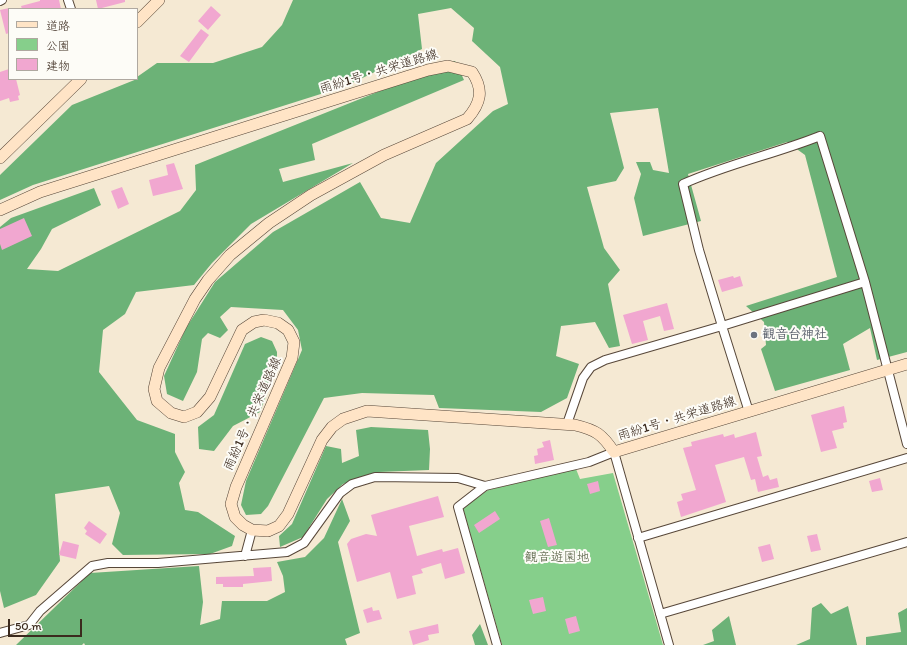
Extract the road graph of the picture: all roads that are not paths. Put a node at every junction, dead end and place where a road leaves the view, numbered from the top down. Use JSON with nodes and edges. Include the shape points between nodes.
{"nodes":[{"id":1,"x":159,"y":0,"type":"edge"},
{"id":2,"x":138,"y":21,"type":"edge"},
{"id":3,"x":80,"y":80,"type":"edge"},
{"id":4,"x":0,"y":158,"type":"edge"},
{"id":5,"x":0,"y":210,"type":"edge"},
{"id":6,"x":865,"y":282,"type":"junction"},
{"id":7,"x":722,"y":326,"type":"junction"},
{"id":8,"x":907,"y":364,"type":"edge"},
{"id":9,"x":889,"y":369,"type":"junction"},
{"id":10,"x":748,"y":412,"type":"junction"},
{"id":11,"x":567,"y":424,"type":"junction"},
{"id":12,"x":907,"y":444,"type":"edge"},
{"id":13,"x":614,"y":452,"type":"junction"},
{"id":14,"x":907,"y":458,"type":"edge"},
{"id":15,"x":485,"y":486,"type":"junction"},
{"id":16,"x":252,"y":530,"type":"junction"},
{"id":17,"x":638,"y":538,"type":"junction"},
{"id":18,"x":907,"y":542,"type":"edge"},
{"id":19,"x":245,"y":556,"type":"junction"},
{"id":20,"x":660,"y":614,"type":"junction"},
{"id":21,"x":0,"y":633,"type":"edge"},
{"id":22,"x":497,"y":645,"type":"edge"},
{"id":23,"x":669,"y":645,"type":"edge"}],
"edges":[{"from":1,"to":2,"type":"street"},
{"from":3,"to":4,"type":"street"},
{"from":5,"to":16,"type":"street","name":"雨紛1号・共栄道路線","via":[[40,192],[428,70],[448,66],[472,72],[478,82],[480,93],[477,108],[467,119],[384,155],[311,195],[269,223],[230,255],[208,280],[195,300],[158,368],[154,389],[157,401],[171,413],[184,417],[197,412],[210,397],[242,330],[254,322],[264,320],[278,323],[288,330],[294,342],[292,358],[231,504],[235,516]]},
{"from":6,"to":7,"type":"street"},
{"from":6,"to":7,"type":"street","via":[[820,136],[683,184],[699,250]]},
{"from":6,"to":9,"type":"street"},
{"from":7,"to":10,"type":"street"},
{"from":7,"to":11,"type":"street","via":[[605,360],[592,368],[583,378]]},
{"from":8,"to":9,"type":"street","name":"雨紛1号・共栄道路線"},
{"from":9,"to":10,"type":"street","name":"雨紛1号・共栄道路線"},
{"from":9,"to":12,"type":"street"},
{"from":10,"to":13,"type":"street","name":"雨紛1号・共栄道路線"},
{"from":11,"to":13,"type":"street","name":"雨紛1号・共栄道路線","via":[[593,429],[605,438]]},
{"from":11,"to":16,"type":"street","name":"雨紛1号・共栄道路線","via":[[367,411],[332,427],[322,440],[288,514],[279,526],[268,531]]},
{"from":13,"to":15,"type":"street","via":[[589,462]]},
{"from":13,"to":17,"type":"street"},
{"from":14,"to":17,"type":"street"},
{"from":15,"to":19,"type":"street","via":[[458,478],[375,477],[352,484],[340,494],[304,543],[287,552]]},
{"from":15,"to":22,"type":"street","via":[[458,507]]},
{"from":16,"to":19,"type":"street"},
{"from":17,"to":20,"type":"street"},
{"from":18,"to":20,"type":"street"},
{"from":19,"to":21,"type":"street","via":[[92,566],[40,611],[29,625]]},
{"from":20,"to":23,"type":"street"}]}
